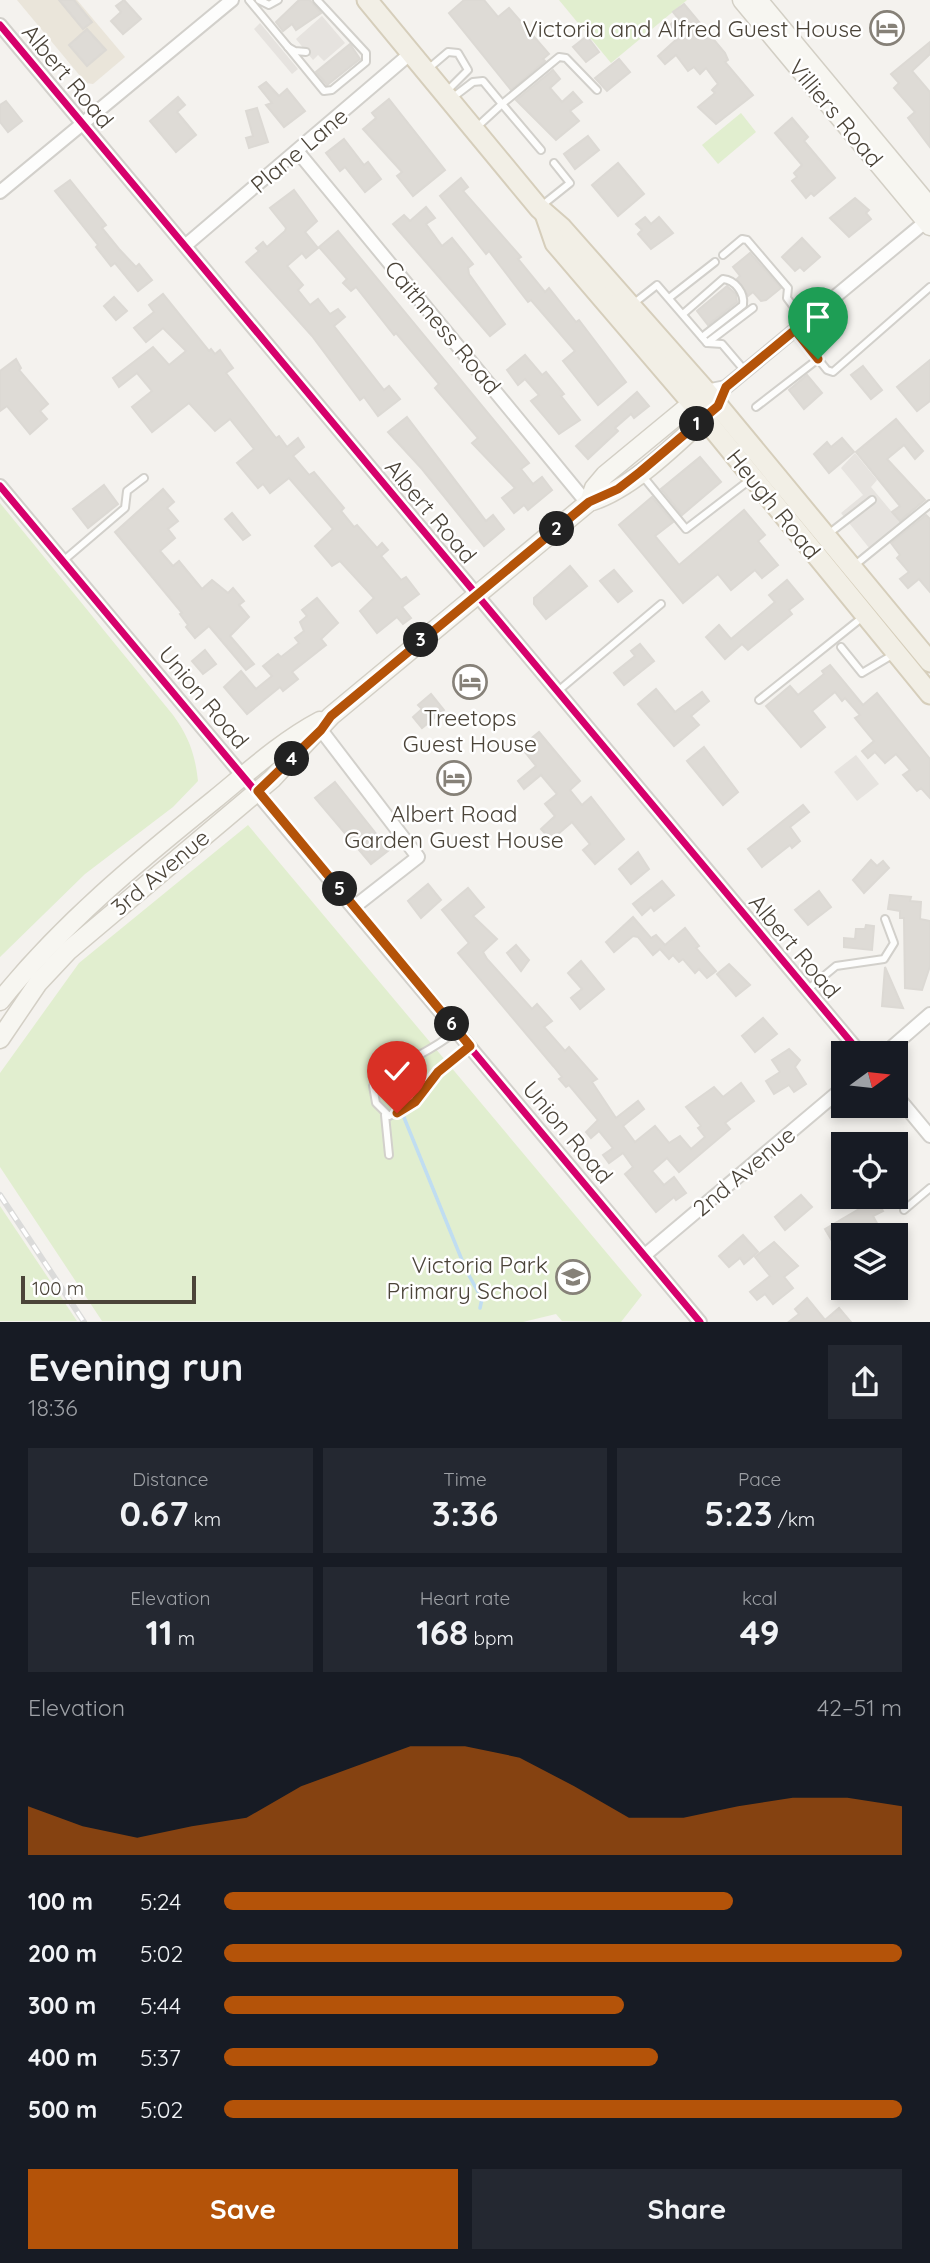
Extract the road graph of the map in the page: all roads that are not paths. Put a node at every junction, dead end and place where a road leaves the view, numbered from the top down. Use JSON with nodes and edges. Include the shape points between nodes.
{"nodes":[{"id":1,"x":232,"y":0,"type":"edge"},
{"id":2,"x":249,"y":0,"type":"edge"},
{"id":3,"x":259,"y":0,"type":"edge"},
{"id":4,"x":278,"y":0,"type":"edge"},
{"id":5,"x":317,"y":0,"type":"edge"},
{"id":6,"x":367,"y":0,"type":"edge"},
{"id":7,"x":741,"y":0,"type":"edge"},
{"id":8,"x":758,"y":0,"type":"edge"},
{"id":9,"x":0,"y":25,"type":"edge"},
{"id":10,"x":288,"y":47,"type":"junction"},
{"id":11,"x":306,"y":52,"type":"dead end"},
{"id":12,"x":411,"y":52,"type":"junction"},
{"id":13,"x":426,"y":70,"type":"junction"},
{"id":14,"x":597,"y":90,"type":"dead end"},
{"id":15,"x":447,"y":96,"type":"junction"},
{"id":16,"x":502,"y":104,"type":"junction"},
{"id":17,"x":83,"y":124,"type":"junction"},
{"id":18,"x":474,"y":129,"type":"junction"},
{"id":19,"x":541,"y":150,"type":"dead end"},
{"id":20,"x":298,"y":152,"type":"junction"},
{"id":21,"x":554,"y":163,"type":"dead end"},
{"id":22,"x":0,"y":192,"type":"edge"},
{"id":23,"x":542,"y":211,"type":"junction"},
{"id":24,"x":929,"y":218,"type":"edge"},
{"id":25,"x":186,"y":245,"type":"junction"},
{"id":26,"x":723,"y":255,"type":"dead end"},
{"id":27,"x":715,"y":262,"type":"dead end"},
{"id":28,"x":930,"y":287,"type":"edge"},
{"id":29,"x":669,"y":298,"type":"junction"},
{"id":30,"x":753,"y":308,"type":"dead end"},
{"id":31,"x":625,"y":312,"type":"junction"},
{"id":32,"x":682,"y":314,"type":"junction"},
{"id":33,"x":800,"y":326,"type":"junction"},
{"id":34,"x":704,"y":340,"type":"junction"},
{"id":35,"x":818,"y":359,"type":"junction"},
{"id":36,"x":745,"y":371,"type":"junction"},
{"id":37,"x":705,"y":405,"type":"junction"},
{"id":38,"x":757,"y":407,"type":"dead end"},
{"id":39,"x":640,"y":472,"type":"junction"},
{"id":40,"x":145,"y":478,"type":"dead end"},
{"id":41,"x":752,"y":478,"type":"junction"},
{"id":42,"x":0,"y":486,"type":"edge"},
{"id":43,"x":872,"y":500,"type":"dead end"},
{"id":44,"x":588,"y":503,"type":"junction"},
{"id":45,"x":930,"y":503,"type":"edge"},
{"id":46,"x":826,"y":536,"type":"junction"},
{"id":47,"x":63,"y":561,"type":"junction"},
{"id":48,"x":851,"y":568,"type":"junction"},
{"id":49,"x":476,"y":595,"type":"junction"},
{"id":50,"x":661,"y":604,"type":"dead end"},
{"id":51,"x":866,"y":615,"type":"junction"},
{"id":52,"x":841,"y":647,"type":"dead end"},
{"id":53,"x":896,"y":653,"type":"junction"},
{"id":54,"x":930,"y":662,"type":"edge"},
{"id":55,"x":557,"y":692,"type":"junction"},
{"id":56,"x":930,"y":694,"type":"edge"},
{"id":57,"x":759,"y":699,"type":"dead end"},
{"id":58,"x":326,"y":723,"type":"junction"},
{"id":59,"x":245,"y":776,"type":"junction"},
{"id":60,"x":258,"y":791,"type":"junction"},
{"id":61,"x":354,"y":907,"type":"junction"},
{"id":62,"x":886,"y":919,"type":"dead end"},
{"id":63,"x":807,"y":990,"type":"junction"},
{"id":64,"x":0,"y":1001,"type":"edge"},
{"id":65,"x":930,"y":1014,"type":"edge"},
{"id":66,"x":457,"y":1030,"type":"junction"},
{"id":67,"x":0,"y":1039,"type":"edge"},
{"id":68,"x":850,"y":1041,"type":"edge"},
{"id":69,"x":899,"y":1041,"type":"edge"},
{"id":70,"x":470,"y":1046,"type":"junction"},
{"id":71,"x":831,"y":1098,"type":"edge"},
{"id":72,"x":908,"y":1109,"type":"edge"},
{"id":73,"x":385,"y":1115,"type":"junction"},
{"id":74,"x":930,"y":1136,"type":"edge"},
{"id":75,"x":389,"y":1155,"type":"dead end"},
{"id":76,"x":930,"y":1188,"type":"edge"},
{"id":77,"x":904,"y":1210,"type":"dead end"},
{"id":78,"x":645,"y":1255,"type":"junction"},
{"id":79,"x":700,"y":1321,"type":"edge"}],
"edges":[{"from":1,"to":17,"type":"street"},
{"from":2,"to":10,"type":"lane"},
{"from":3,"to":4,"type":"lane","via":[[269,5]]},
{"from":5,"to":10,"type":"lane","via":[[357,40],[366,62],[332,90],[324,91]]},
{"from":6,"to":12,"type":"main road","name":"Heugh Road"},
{"from":7,"to":24,"type":"street","name":"Villiers Road"},
{"from":8,"to":24,"type":"street","name":"Villiers Road"},
{"from":9,"to":17,"type":"street","name":"Albert Road"},
{"from":10,"to":11,"type":"lane"},
{"from":12,"to":13,"type":"main road","name":"Heugh Road"},
{"from":12,"to":20,"type":"street","name":"Plane Lane"},
{"from":13,"to":15,"type":"main road","name":"Heugh Road"},
{"from":13,"to":15,"type":"lane","via":[[448,52],[458,53],[468,69]]},
{"from":14,"to":16,"type":"lane","via":[[566,58],[559,57]]},
{"from":15,"to":16,"type":"lane","via":[[478,80]]},
{"from":15,"to":18,"type":"main road","name":"Heugh Road"},
{"from":16,"to":18,"type":"lane"},
{"from":16,"to":19,"type":"lane"},
{"from":17,"to":22,"type":"street"},
{"from":17,"to":25,"type":"street","name":"Albert Road"},
{"from":18,"to":23,"type":"main road","name":"Heugh Road"},
{"from":20,"to":25,"type":"street","name":"Plane Lane"},
{"from":20,"to":44,"type":"street","name":"Caithness Road"},
{"from":21,"to":23,"type":"lane","via":[[570,183]]},
{"from":23,"to":31,"type":"main road","name":"Heugh Road","via":[[555,243]]},
{"from":24,"to":33,"type":"street","name":"3rd Avenue"},
{"from":25,"to":49,"type":"street","name":"Albert Road"},
{"from":26,"to":33,"type":"lane","via":[[747,240],[788,288],[787,298]]},
{"from":27,"to":29,"type":"lane"},
{"from":28,"to":35,"type":"lane","via":[[833,372]]},
{"from":29,"to":31,"type":"lane","via":[[657,285]]},
{"from":29,"to":32,"type":"lane"},
{"from":30,"to":34,"type":"lane"},
{"from":31,"to":37,"type":"main road","name":"Heugh Road"},
{"from":32,"to":34,"type":"lane"},
{"from":32,"to":34,"type":"lane","via":[[723,279],[743,293],[743,305]]},
{"from":33,"to":35,"type":"lane"},
{"from":33,"to":36,"type":"street","name":"3rd Avenue"},
{"from":34,"to":36,"type":"lane","via":[[722,344]]},
{"from":35,"to":38,"type":"lane"},
{"from":36,"to":37,"type":"street","name":"3rd Avenue"},
{"from":37,"to":39,"type":"street","name":"3rd Avenue"},
{"from":37,"to":41,"type":"main road","name":"Heugh Road"},
{"from":37,"to":44,"type":"street","name":"3rd Avenue","via":[[605,475]]},
{"from":37,"to":46,"type":"main road","name":"Heugh Road"},
{"from":39,"to":41,"type":"lane","via":[[686,529]]},
{"from":39,"to":44,"type":"street","name":"3rd Avenue"},
{"from":40,"to":47,"type":"lane","via":[[127,491],[125,508]]},
{"from":41,"to":51,"type":"main road","name":"Heugh Road"},
{"from":42,"to":47,"type":"street","name":"Union Road"},
{"from":43,"to":46,"type":"lane"},
{"from":44,"to":49,"type":"street","name":"3rd Avenue"},
{"from":45,"to":48,"type":"lane"},
{"from":46,"to":48,"type":"main road","name":"Heugh Road"},
{"from":47,"to":59,"type":"street","name":"Union Road"},
{"from":48,"to":54,"type":"main road","name":"Heugh Road"},
{"from":49,"to":55,"type":"street","name":"Albert Road"},
{"from":49,"to":58,"type":"street","name":"3rd Avenue"},
{"from":50,"to":55,"type":"lane"},
{"from":51,"to":53,"type":"main road","name":"Heugh Road"},
{"from":51,"to":57,"type":"lane"},
{"from":52,"to":53,"type":"lane","via":[[862,673]]},
{"from":53,"to":56,"type":"main road","name":"Heugh Road"},
{"from":55,"to":63,"type":"street","name":"Albert Road"},
{"from":58,"to":59,"type":"street","name":"3rd Avenue","via":[[302,732]]},
{"from":58,"to":60,"type":"street","name":"3rd Avenue"},
{"from":58,"to":61,"type":"street","via":[[418,857]]},
{"from":59,"to":60,"type":"street","name":"Union Road"},
{"from":59,"to":64,"type":"street","name":"3rd Avenue","via":[[59,932]]},
{"from":60,"to":61,"type":"street","name":"Union Road"},
{"from":60,"to":67,"type":"street","name":"3rd Avenue","via":[[68,951],[38,983]]},
{"from":61,"to":66,"type":"street","name":"Union Road"},
{"from":62,"to":63,"type":"lane","via":[[894,943],[884,959],[836,966]]},
{"from":63,"to":68,"type":"street","name":"Albert Road"},
{"from":65,"to":69,"type":"street"},
{"from":66,"to":70,"type":"street","name":"Union Road"},
{"from":66,"to":73,"type":"lane","via":[[373,1086],[376,1103]]},
{"from":70,"to":73,"type":"lane","via":[[438,1072],[407,1108]]},
{"from":70,"to":78,"type":"street","name":"Union Road"},
{"from":71,"to":78,"type":"street","name":"2nd Avenue"},
{"from":72,"to":74,"type":"street"},
{"from":73,"to":75,"type":"lane"},
{"from":76,"to":77,"type":"lane"},
{"from":78,"to":79,"type":"street","name":"Union Road"}]}
